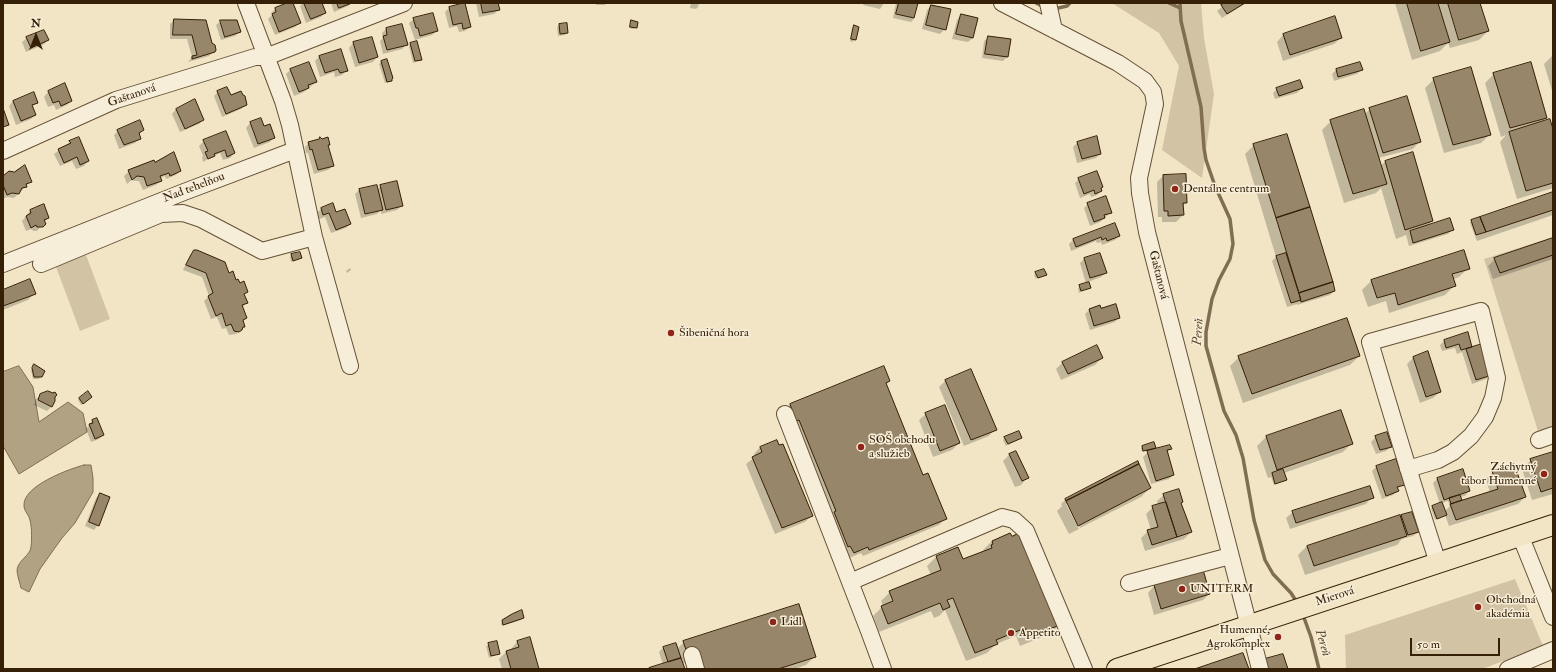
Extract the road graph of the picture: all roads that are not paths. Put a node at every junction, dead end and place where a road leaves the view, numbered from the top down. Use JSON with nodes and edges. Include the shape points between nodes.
{"nodes":[{"id":1,"x":246,"y":3,"type":"edge"},
{"id":2,"x":404,"y":3,"type":"edge"},
{"id":3,"x":1002,"y":3,"type":"edge"},
{"id":4,"x":1048,"y":3,"type":"edge"},
{"id":5,"x":1054,"y":30,"type":"junction"},
{"id":6,"x":266,"y":57,"type":"junction"},
{"id":7,"x":295,"y":150,"type":"junction"},
{"id":8,"x":3,"y":151,"type":"edge"},
{"id":9,"x":314,"y":237,"type":"junction"},
{"id":10,"x":3,"y":264,"type":"edge"},
{"id":11,"x":41,"y":264,"type":"dead end"},
{"id":12,"x":350,"y":366,"type":"dead end"},
{"id":13,"x":785,"y":414,"type":"dead end"},
{"id":14,"x":1408,"y":469,"type":"junction"},
{"id":15,"x":1553,"y":525,"type":"edge"},
{"id":16,"x":1520,"y":536,"type":"junction"},
{"id":17,"x":1230,"y":556,"type":"junction"},
{"id":18,"x":1438,"y":563,"type":"junction"},
{"id":19,"x":850,"y":582,"type":"junction"},
{"id":20,"x":1129,"y":583,"type":"dead end"},
{"id":21,"x":1548,"y":589,"type":"edge"},
{"id":22,"x":1553,"y":617,"type":"edge"},
{"id":23,"x":1248,"y":626,"type":"junction"},
{"id":24,"x":1553,"y":650,"type":"edge"},
{"id":25,"x":883,"y":669,"type":"edge"},
{"id":26,"x":1084,"y":669,"type":"edge"},
{"id":27,"x":1117,"y":669,"type":"edge"},
{"id":28,"x":1260,"y":669,"type":"edge"},
{"id":29,"x":1508,"y":669,"type":"edge"}],
"edges":[{"from":1,"to":6,"type":"street"},
{"from":2,"to":6,"type":"street","name":"Gaštanová"},
{"from":3,"to":5,"type":"street","name":"Gaštanová"},
{"from":4,"to":5,"type":"street"},
{"from":5,"to":17,"type":"street","name":"Gaštanová","via":[[1118,63],[1145,81],[1153,92],[1155,104],[1139,178],[1140,193],[1147,232]]},
{"from":6,"to":7,"type":"street","via":[[283,101]]},
{"from":6,"to":8,"type":"street","name":"Gaštanová","via":[[248,60],[116,100]]},
{"from":7,"to":9,"type":"street"},
{"from":7,"to":10,"type":"street","name":"Nad tehelňou"},
{"from":9,"to":11,"type":"street","via":[[262,251],[201,219],[183,213],[161,214]]},
{"from":9,"to":12,"type":"street"},
{"from":13,"to":19,"type":"street"},
{"from":14,"to":14,"type":"street","via":[[1370,342],[1481,312],[1497,378],[1493,398],[1485,417],[1453,452],[1438,460]]},
{"from":14,"to":18,"type":"street"},
{"from":15,"to":16,"type":"main road","name":"Mierová"},
{"from":16,"to":18,"type":"main road","name":"Mierová"},
{"from":16,"to":21,"type":"street"},
{"from":17,"to":20,"type":"street"},
{"from":17,"to":23,"type":"street","name":"Gaštanová"},
{"from":18,"to":23,"type":"main road","name":"Mierová"},
{"from":19,"to":25,"type":"street"},
{"from":19,"to":26,"type":"street","via":[[1002,517],[1014,520],[1026,531]]},
{"from":21,"to":22,"type":"street"},
{"from":23,"to":27,"type":"main road","name":"Mierová"},
{"from":23,"to":28,"type":"street","name":"Gaštanová"},
{"from":24,"to":29,"type":"street"}]}
